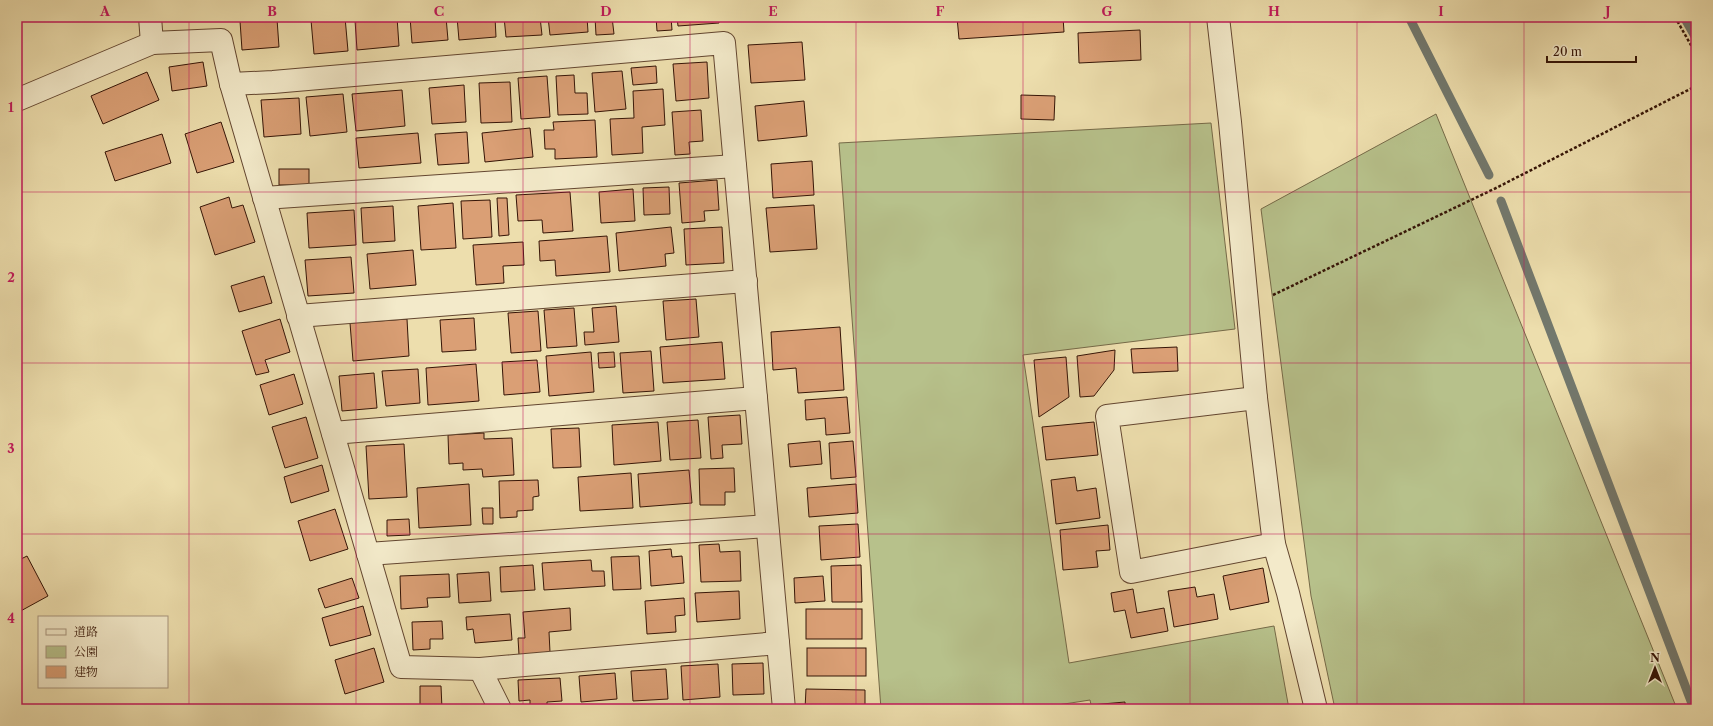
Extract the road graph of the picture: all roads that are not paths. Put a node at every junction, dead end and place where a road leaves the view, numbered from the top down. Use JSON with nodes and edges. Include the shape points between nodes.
{"nodes":[{"id":1,"x":150,"y":17,"type":"edge"},
{"id":2,"x":1218,"y":17,"type":"edge"},
{"id":3,"x":152,"y":44,"type":"junction"},
{"id":4,"x":231,"y":84,"type":"junction"},
{"id":5,"x":17,"y":100,"type":"edge"},
{"id":6,"x":735,"y":166,"type":"junction"},
{"id":7,"x":264,"y":198,"type":"junction"},
{"id":8,"x":746,"y":281,"type":"junction"},
{"id":9,"x":298,"y":316,"type":"junction"},
{"id":10,"x":756,"y":398,"type":"junction"},
{"id":11,"x":1256,"y":398,"type":"junction"},
{"id":12,"x":333,"y":433,"type":"junction"},
{"id":13,"x":767,"y":526,"type":"junction"},
{"id":14,"x":1274,"y":544,"type":"junction"},
{"id":15,"x":368,"y":554,"type":"junction"},
{"id":16,"x":778,"y":643,"type":"junction"},
{"id":17,"x":480,"y":669,"type":"junction"},
{"id":18,"x":500,"y":709,"type":"edge"},
{"id":19,"x":784,"y":709,"type":"edge"},
{"id":20,"x":1316,"y":709,"type":"edge"}],
"edges":[{"from":1,"to":3,"type":"street"},
{"from":2,"to":11,"type":"street"},
{"from":3,"to":4,"type":"street","via":[[221,40]]},
{"from":3,"to":5,"type":"street"},
{"from":4,"to":6,"type":"street","via":[[724,42]]},
{"from":4,"to":7,"type":"street"},
{"from":6,"to":7,"type":"street"},
{"from":6,"to":8,"type":"street"},
{"from":7,"to":9,"type":"street"},
{"from":8,"to":9,"type":"street"},
{"from":8,"to":10,"type":"street"},
{"from":9,"to":12,"type":"street"},
{"from":10,"to":12,"type":"street"},
{"from":10,"to":13,"type":"street"},
{"from":11,"to":14,"type":"street"},
{"from":11,"to":14,"type":"street","via":[[1107,416],[1131,572]]},
{"from":12,"to":15,"type":"street"},
{"from":13,"to":15,"type":"street"},
{"from":13,"to":16,"type":"street"},
{"from":14,"to":20,"type":"street"},
{"from":15,"to":17,"type":"street","via":[[401,667]]},
{"from":16,"to":17,"type":"street"},
{"from":16,"to":19,"type":"street"},
{"from":17,"to":18,"type":"street"}]}
